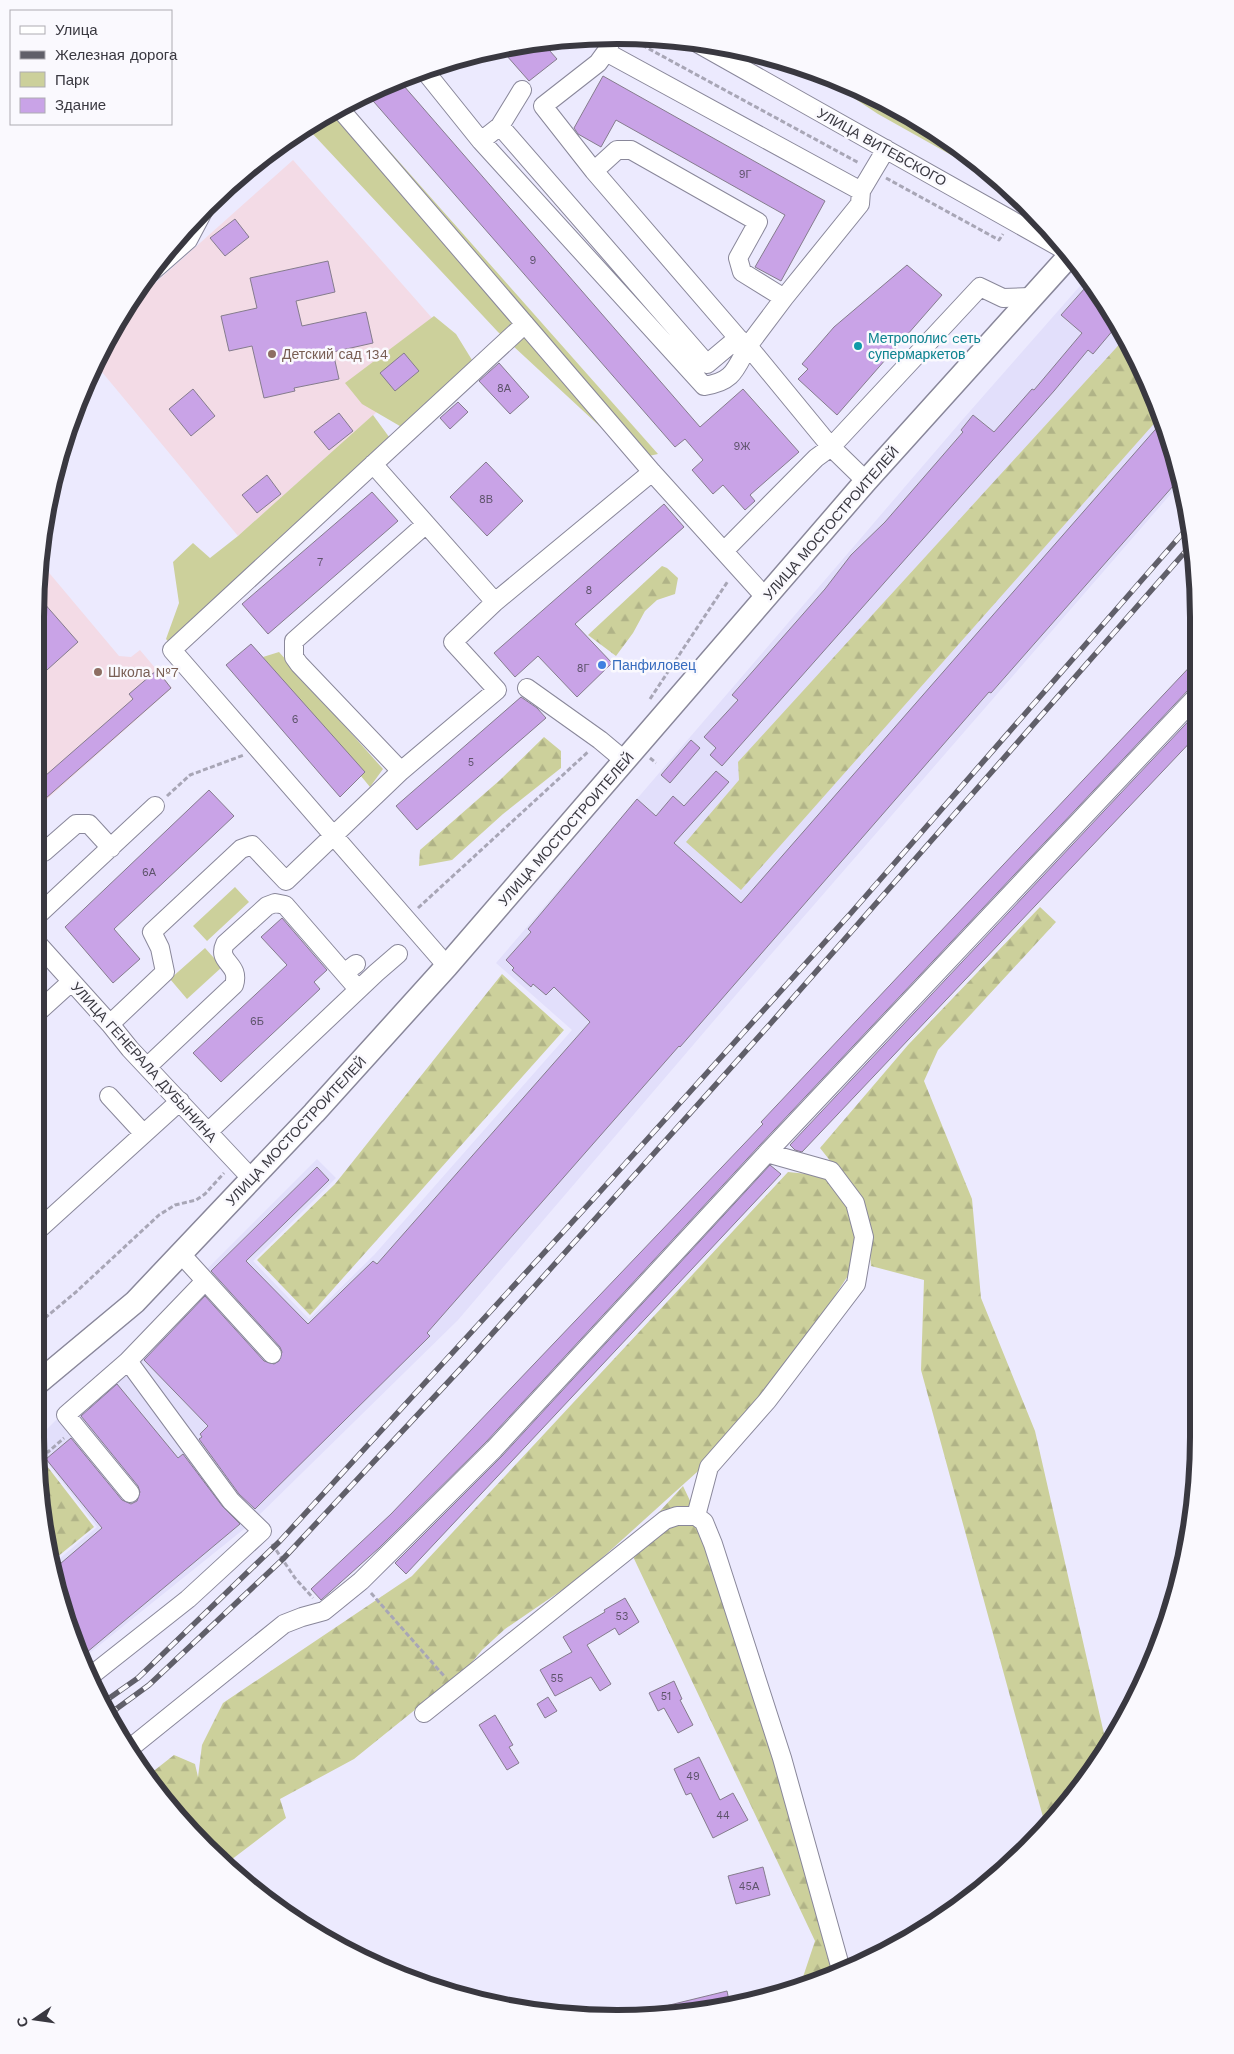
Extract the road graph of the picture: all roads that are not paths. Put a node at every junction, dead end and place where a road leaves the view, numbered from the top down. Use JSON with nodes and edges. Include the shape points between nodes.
{"nodes":[{"id":1,"x":610,"y":44,"type":"edge"},
{"id":2,"x":606,"y":52,"type":"junction"},
{"id":3,"x":714,"y":53,"type":"edge"},
{"id":4,"x":429,"y":76,"type":"edge"},
{"id":5,"x":522,"y":90,"type":"dead end"},
{"id":6,"x":344,"y":113,"type":"edge"},
{"id":7,"x":500,"y":126,"type":"junction"},
{"id":8,"x":481,"y":141,"type":"junction"},
{"id":9,"x":886,"y":149,"type":"junction"},
{"id":10,"x":594,"y":170,"type":"junction"},
{"id":11,"x":861,"y":190,"type":"junction"},
{"id":12,"x":1051,"y":243,"type":"edge"},
{"id":13,"x":1064,"y":259,"type":"edge"},
{"id":14,"x":1031,"y":297,"type":"junction"},
{"id":15,"x":784,"y":298,"type":"junction"},
{"id":16,"x":525,"y":324,"type":"junction"},
{"id":17,"x":743,"y":342,"type":"junction"},
{"id":18,"x":831,"y":447,"type":"junction"},
{"id":19,"x":373,"y":464,"type":"junction"},
{"id":20,"x":652,"y":472,"type":"junction"},
{"id":21,"x":866,"y":481,"type":"junction"},
{"id":22,"x":426,"y":524,"type":"junction"},
{"id":23,"x":724,"y":551,"type":"junction"},
{"id":24,"x":766,"y":598,"type":"junction"},
{"id":25,"x":495,"y":602,"type":"junction"},
{"id":26,"x":527,"y":688,"type":"dead end"},
{"id":27,"x":1190,"y":704,"type":"edge"},
{"id":28,"x":625,"y":761,"type":"junction"},
{"id":29,"x":401,"y":771,"type":"junction"},
{"id":30,"x":155,"y":806,"type":"road end"},
{"id":31,"x":333,"y":836,"type":"junction"},
{"id":32,"x":112,"y":848,"type":"junction"},
{"id":33,"x":44,"y":852,"type":"dead end"},
{"id":34,"x":44,"y":909,"type":"edge"},
{"id":35,"x":44,"y":951,"type":"edge"},
{"id":36,"x":398,"y":954,"type":"dead end"},
{"id":37,"x":448,"y":966,"type":"junction"},
{"id":38,"x":72,"y":982,"type":"junction"},
{"id":39,"x":358,"y":989,"type":"junction"},
{"id":40,"x":44,"y":1007,"type":"edge"},
{"id":41,"x":110,"y":1024,"type":"junction"},
{"id":42,"x":147,"y":1067,"type":"junction"},
{"id":43,"x":109,"y":1096,"type":"dead end"},
{"id":44,"x":180,"y":1101,"type":"junction"},
{"id":45,"x":208,"y":1132,"type":"junction"},
{"id":46,"x":144,"y":1134,"type":"junction"},
{"id":47,"x":767,"y":1153,"type":"junction"},
{"id":48,"x":252,"y":1179,"type":"junction"},
{"id":49,"x":44,"y":1224,"type":"edge"},
{"id":50,"x":181,"y":1254,"type":"junction"},
{"id":51,"x":205,"y":1281,"type":"junction"},
{"id":52,"x":272,"y":1354,"type":"dead end"},
{"id":53,"x":128,"y":1361,"type":"junction"},
{"id":54,"x":44,"y":1379,"type":"edge"},
{"id":55,"x":130,"y":1493,"type":"dead end"},
{"id":56,"x":696,"y":1516,"type":"junction"},
{"id":57,"x":95,"y":1673,"type":"edge"},
{"id":58,"x":424,"y":1713,"type":"dead end"},
{"id":59,"x":134,"y":1745,"type":"edge"},
{"id":60,"x":840,"y":1965,"type":"edge"}],
"edges":[{"from":1,"to":2,"type":"street"},
{"from":2,"to":10,"type":"street","via":[[598,63],[542,106]]},
{"from":2,"to":11,"type":"street"},
{"from":3,"to":9,"type":"street","name":"УЛИЦА ВИТЕБСКОГО"},
{"from":4,"to":8,"type":"street"},
{"from":5,"to":7,"type":"street"},
{"from":6,"to":16,"type":"street"},
{"from":7,"to":8,"type":"street"},
{"from":7,"to":17,"type":"street","via":[[708,364]]},
{"from":8,"to":17,"type":"street","via":[[704,386],[717,384],[731,376]]},
{"from":9,"to":11,"type":"street"},
{"from":9,"to":12,"type":"street","name":"УЛИЦА ВИТЕБСКОГО"},
{"from":10,"to":15,"type":"street","via":[[617,150],[631,150],[758,222],[738,258],[742,272]]},
{"from":10,"to":17,"type":"street"},
{"from":11,"to":15,"type":"street","via":[[860,204]]},
{"from":13,"to":14,"type":"main road","name":"УЛИЦА МОСТОСТРОИТЕЛЕЙ"},
{"from":14,"to":18,"type":"street","via":[[1003,298],[980,286]]},
{"from":14,"to":21,"type":"main road","name":"УЛИЦА МОСТОСТРОИТЕЛЕЙ"},
{"from":15,"to":17,"type":"street"},
{"from":16,"to":19,"type":"street"},
{"from":16,"to":20,"type":"street"},
{"from":17,"to":18,"type":"street"},
{"from":18,"to":21,"type":"street"},
{"from":18,"to":23,"type":"street","via":[[816,458]]},
{"from":19,"to":22,"type":"street"},
{"from":19,"to":31,"type":"street","via":[[172,650]]},
{"from":20,"to":23,"type":"street"},
{"from":20,"to":25,"type":"street"},
{"from":21,"to":24,"type":"main road","name":"УЛИЦА МОСТОСТРОИТЕЛЕЙ"},
{"from":22,"to":25,"type":"street"},
{"from":22,"to":29,"type":"street","via":[[294,642],[294,657],[299,664]]},
{"from":23,"to":24,"type":"street"},
{"from":24,"to":28,"type":"main road","name":"УЛИЦА МОСТОСТРОИТЕЛЕЙ"},
{"from":25,"to":29,"type":"street","via":[[454,642],[497,690]]},
{"from":26,"to":28,"type":"street"},
{"from":27,"to":47,"type":"street"},
{"from":28,"to":37,"type":"main road","name":"УЛИЦА МОСТОСТРОИТЕЛЕЙ"},
{"from":29,"to":31,"type":"street"},
{"from":30,"to":32,"type":"street"},
{"from":31,"to":37,"type":"street"},
{"from":31,"to":41,"type":"street","via":[[286,882],[252,846],[241,849],[152,932],[160,948],[165,972]]},
{"from":32,"to":33,"type":"street","via":[[89,824],[76,824]]},
{"from":32,"to":34,"type":"street"},
{"from":35,"to":38,"type":"street","name":"УЛИЦА ГЕНЕРАЛА ДУБЫНИНА"},
{"from":36,"to":39,"type":"street"},
{"from":37,"to":48,"type":"main road","name":"УЛИЦА МОСТОСТРОИТЕЛЕЙ"},
{"from":38,"to":40,"type":"street"},
{"from":38,"to":41,"type":"street","name":"УЛИЦА ГЕНЕРАЛА ДУБЫНИНА"},
{"from":39,"to":42,"type":"street","via":[[350,968],[285,905],[275,903],[267,906],[225,944],[223,955],[234,968],[234,985]]},
{"from":39,"to":45,"type":"street"},
{"from":41,"to":42,"type":"street","name":"УЛИЦА ГЕНЕРАЛА ДУБЫНИНА"},
{"from":42,"to":44,"type":"street","name":"УЛИЦА ГЕНЕРАЛА ДУБЫНИНА"},
{"from":43,"to":46,"type":"street"},
{"from":44,"to":45,"type":"street","name":"УЛИЦА ГЕНЕРАЛА ДУБЫНИНА"},
{"from":44,"to":46,"type":"street"},
{"from":45,"to":48,"type":"street","name":"УЛИЦА ГЕНЕРАЛА ДУБЫНИНА"},
{"from":46,"to":49,"type":"street"},
{"from":47,"to":56,"type":"street","via":[[831,1171],[855,1203],[864,1237],[856,1284],[767,1401],[709,1467]]},
{"from":47,"to":59,"type":"street","via":[[494,1449],[361,1580],[324,1611],[284,1624]]},
{"from":48,"to":50,"type":"main road","name":"УЛИЦА МОСТОСТРОИТЕЛЕЙ"},
{"from":50,"to":51,"type":"street"},
{"from":50,"to":54,"type":"main road","name":"УЛИЦА МОСТОСТРОИТЕЛЕЙ","via":[[135,1302]]},
{"from":51,"to":52,"type":"street"},
{"from":51,"to":53,"type":"street"},
{"from":53,"to":55,"type":"street","via":[[66,1416]]},
{"from":53,"to":57,"type":"street","via":[[231,1501],[262,1531],[188,1599]]},
{"from":56,"to":58,"type":"street","via":[[665,1520]]},
{"from":56,"to":60,"type":"street","via":[[704,1522],[713,1544],[782,1758]]}]}
